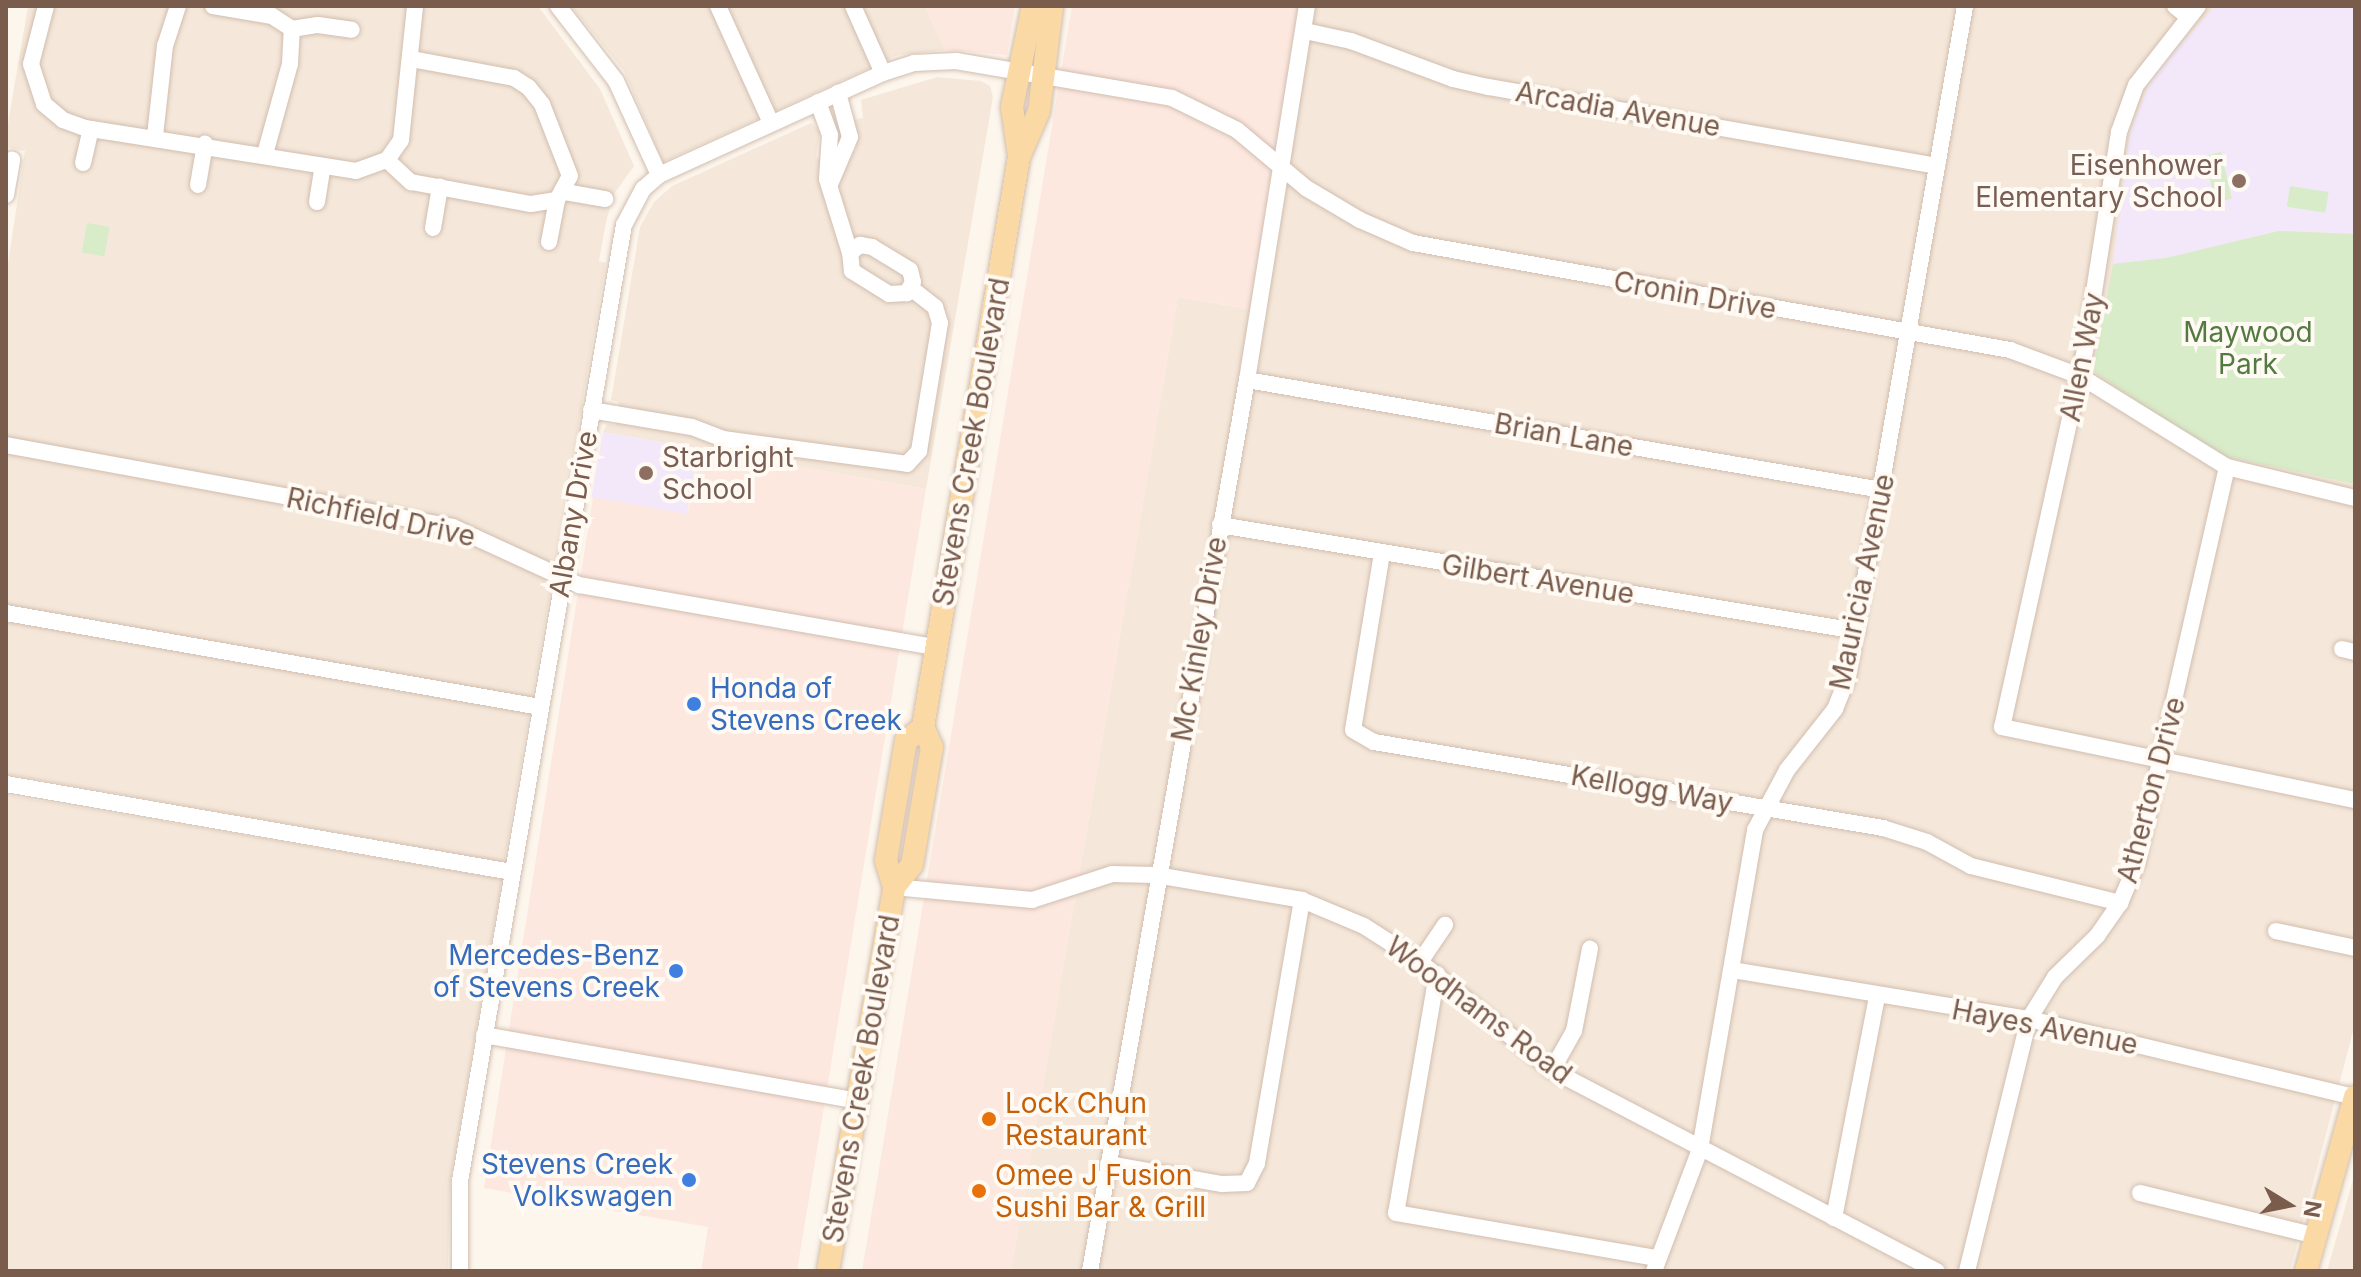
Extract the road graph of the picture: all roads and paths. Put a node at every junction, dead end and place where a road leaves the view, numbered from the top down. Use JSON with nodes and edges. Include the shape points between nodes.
{"nodes":[{"id":1,"x":46,"y":6,"type":"edge"},
{"id":2,"x":178,"y":6,"type":"edge"},
{"id":3,"x":213,"y":6,"type":"edge"},
{"id":4,"x":415,"y":6,"type":"edge"},
{"id":5,"x":558,"y":6,"type":"edge"},
{"id":6,"x":718,"y":6,"type":"edge"},
{"id":7,"x":853,"y":6,"type":"edge"},
{"id":8,"x":1033,"y":6,"type":"edge"},
{"id":9,"x":1052,"y":6,"type":"edge"},
{"id":10,"x":1307,"y":6,"type":"edge"},
{"id":11,"x":1965,"y":6,"type":"edge"},
{"id":12,"x":2187,"y":10,"type":"edge"},
{"id":13,"x":292,"y":29,"type":"junction"},
{"id":14,"x":352,"y":30,"type":"dead end"},
{"id":15,"x":1305,"y":31,"type":"junction"},
{"id":16,"x":411,"y":59,"type":"junction"},
{"id":17,"x":1018,"y":70,"type":"junction"},
{"id":18,"x":883,"y":73,"type":"junction"},
{"id":19,"x":1045,"y":74,"type":"junction"},
{"id":20,"x":838,"y":93,"type":"junction"},
{"id":21,"x":818,"y":102,"type":"junction"},
{"id":22,"x":771,"y":123,"type":"junction"},
{"id":23,"x":91,"y":129,"type":"junction"},
{"id":24,"x":155,"y":136,"type":"junction"},
{"id":25,"x":205,"y":144,"type":"junction"},
{"id":26,"x":265,"y":154,"type":"junction"},
{"id":27,"x":836,"y":155,"type":"junction"},
{"id":28,"x":1019,"y":157,"type":"junction"},
{"id":29,"x":12,"y":160,"type":"dead end"},
{"id":30,"x":387,"y":160,"type":"junction"},
{"id":31,"x":83,"y":163,"type":"dead end"},
{"id":32,"x":323,"y":166,"type":"junction"},
{"id":33,"x":1937,"y":166,"type":"junction"},
{"id":34,"x":1281,"y":168,"type":"junction"},
{"id":35,"x":659,"y":175,"type":"junction"},
{"id":36,"x":198,"y":185,"type":"dead end"},
{"id":37,"x":440,"y":187,"type":"junction"},
{"id":38,"x":6,"y":195,"type":"edge"},
{"id":39,"x":561,"y":196,"type":"junction"},
{"id":40,"x":605,"y":199,"type":"dead end"},
{"id":41,"x":317,"y":202,"type":"dead end"},
{"id":42,"x":433,"y":228,"type":"dead end"},
{"id":43,"x":549,"y":242,"type":"dead end"},
{"id":44,"x":850,"y":253,"type":"junction"},
{"id":45,"x":911,"y":288,"type":"junction"},
{"id":46,"x":1909,"y":332,"type":"junction"},
{"id":47,"x":2080,"y":376,"type":"junction"},
{"id":48,"x":1247,"y":380,"type":"junction"},
{"id":49,"x":591,"y":410,"type":"junction"},
{"id":50,"x":6,"y":445,"type":"edge"},
{"id":51,"x":2227,"y":467,"type":"junction"},
{"id":52,"x":1882,"y":490,"type":"junction"},
{"id":53,"x":2355,"y":498,"type":"edge"},
{"id":54,"x":1220,"y":525,"type":"junction"},
{"id":55,"x":1382,"y":553,"type":"junction"},
{"id":56,"x":562,"y":577,"type":"junction"},
{"id":57,"x":6,"y":613,"type":"edge"},
{"id":58,"x":1857,"y":631,"type":"junction"},
{"id":59,"x":936,"y":647,"type":"junction"},
{"id":60,"x":540,"y":707,"type":"junction"},
{"id":61,"x":2162,"y":761,"type":"junction"},
{"id":62,"x":6,"y":784,"type":"edge"},
{"id":63,"x":2355,"y":800,"type":"edge"},
{"id":64,"x":1766,"y":808,"type":"junction"},
{"id":65,"x":512,"y":872,"type":"junction"},
{"id":66,"x":1156,"y":875,"type":"junction"},
{"id":67,"x":894,"y":887,"type":"junction"},
{"id":68,"x":1302,"y":900,"type":"junction"},
{"id":69,"x":2120,"y":903,"type":"junction"},
{"id":70,"x":1445,"y":925,"type":"dead end"},
{"id":71,"x":2276,"y":931,"type":"dead end"},
{"id":72,"x":2355,"y":948,"type":"edge"},
{"id":73,"x":1590,"y":949,"type":"dead end"},
{"id":74,"x":1420,"y":962,"type":"junction"},
{"id":75,"x":1732,"y":970,"type":"junction"},
{"id":76,"x":1437,"y":974,"type":"junction"},
{"id":77,"x":1877,"y":996,"type":"junction"},
{"id":78,"x":2029,"y":1019,"type":"junction"},
{"id":79,"x":484,"y":1035,"type":"junction"},
{"id":80,"x":1552,"y":1070,"type":"junction"},
{"id":81,"x":2355,"y":1097,"type":"edge"},
{"id":82,"x":857,"y":1101,"type":"junction"},
{"id":83,"x":1700,"y":1149,"type":"junction"},
{"id":84,"x":1108,"y":1164,"type":"junction"},
{"id":85,"x":2140,"y":1193,"type":"dead end"},
{"id":86,"x":1834,"y":1218,"type":"junction"},
{"id":87,"x":2316,"y":1236,"type":"junction"},
{"id":88,"x":1655,"y":1264,"type":"edge"},
{"id":89,"x":460,"y":1271,"type":"edge"},
{"id":90,"x":828,"y":1271,"type":"edge"},
{"id":91,"x":1090,"y":1271,"type":"edge"},
{"id":92,"x":1937,"y":1271,"type":"edge"},
{"id":93,"x":1967,"y":1271,"type":"edge"},
{"id":94,"x":2306,"y":1271,"type":"edge"}],
"edges":[{"from":1,"to":23,"type":"street","via":[[31,64],[35,86],[44,104],[63,120]]},
{"from":2,"to":24,"type":"street","via":[[165,46]]},
{"from":3,"to":13,"type":"street","via":[[272,16]]},
{"from":4,"to":16,"type":"street"},
{"from":5,"to":35,"type":"street","via":[[616,81]]},
{"from":6,"to":22,"type":"street"},
{"from":7,"to":18,"type":"street"},
{"from":8,"to":17,"type":"main road","name":"Stevens Creek Boulevard"},
{"from":9,"to":19,"type":"main road","name":"Stevens Creek Boulevard"},
{"from":10,"to":15,"type":"street","name":"Mc Kinley Drive"},
{"from":11,"to":33,"type":"street","name":"Mauricia Avenue"},
{"from":12,"to":47,"type":"street","name":"Allen Way","via":[[2136,85],[2119,132]]},
{"from":13,"to":14,"type":"street","via":[[318,25]]},
{"from":13,"to":26,"type":"street","via":[[285,88]]},
{"from":15,"to":33,"type":"street","name":"Arcadia Avenue","via":[[1489,87]]},
{"from":15,"to":34,"type":"street","name":"Mc Kinley Drive"},
{"from":16,"to":30,"type":"street","via":[[401,140]]},
{"from":16,"to":39,"type":"street","via":[[514,78],[528,87],[542,104],[568,162]]},
{"from":17,"to":18,"type":"street","name":"Albany Drive","via":[[934,61]]},
{"from":17,"to":19,"type":"street","name":"Albany Drive"},
{"from":17,"to":28,"type":"main road","name":"Stevens Creek Boulevard","via":[[1012,107]]},
{"from":18,"to":20,"type":"street","name":"Albany Drive"},
{"from":19,"to":28,"type":"main road","name":"Stevens Creek Boulevard","via":[[1039,111]]},
{"from":19,"to":34,"type":"street","name":"Cronin Drive","via":[[1172,98],[1237,130]]},
{"from":20,"to":21,"type":"street","name":"Albany Drive"},
{"from":20,"to":27,"type":"street","via":[[849,121]]},
{"from":21,"to":22,"type":"street","name":"Albany Drive"},
{"from":21,"to":27,"type":"street"},
{"from":22,"to":35,"type":"street","name":"Albany Drive"},
{"from":23,"to":24,"type":"street"},
{"from":23,"to":31,"type":"street"},
{"from":24,"to":25,"type":"street"},
{"from":25,"to":26,"type":"street"},
{"from":25,"to":36,"type":"street"},
{"from":26,"to":32,"type":"street"},
{"from":27,"to":44,"type":"street","via":[[830,186]]},
{"from":28,"to":59,"type":"main road","name":"Stevens Creek Boulevard"},
{"from":29,"to":38,"type":"street"},
{"from":30,"to":32,"type":"street","via":[[356,171]]},
{"from":30,"to":37,"type":"street","via":[[402,179]]},
{"from":32,"to":41,"type":"street"},
{"from":33,"to":46,"type":"street","name":"Mauricia Avenue"},
{"from":34,"to":46,"type":"street","name":"Cronin Drive","via":[[1360,220],[1413,243]]},
{"from":34,"to":48,"type":"street","name":"Mc Kinley Drive"},
{"from":35,"to":49,"type":"street","name":"Albany Drive","via":[[643,189],[624,225]]},
{"from":37,"to":39,"type":"street","via":[[531,204]]},
{"from":37,"to":42,"type":"street"},
{"from":39,"to":40,"type":"street"},
{"from":39,"to":43,"type":"street"},
{"from":44,"to":45,"type":"street","via":[[849,265],[856,275],[896,296]]},
{"from":44,"to":45,"type":"street","via":[[866,245],[905,266],[913,276]]},
{"from":45,"to":49,"type":"street","via":[[935,307],[940,323],[919,451],[907,464],[737,441],[692,427]]},
{"from":46,"to":47,"type":"street","name":"Cronin Drive","via":[[2010,350]]},
{"from":46,"to":52,"type":"street","name":"Mauricia Avenue"},
{"from":47,"to":51,"type":"street","name":"Cronin Drive"},
{"from":47,"to":61,"type":"street","name":"Allen Way","via":[[2002,727]]},
{"from":48,"to":52,"type":"street","name":"Brian Lane"},
{"from":48,"to":54,"type":"street","name":"Mc Kinley Drive"},
{"from":49,"to":56,"type":"street","name":"Albany Drive"},
{"from":50,"to":56,"type":"street","name":"Richfield Drive","via":[[448,526],[491,540],[522,562]]},
{"from":51,"to":53,"type":"street","name":"Cronin Drive"},
{"from":51,"to":61,"type":"street","name":"Atherton Drive"},
{"from":52,"to":58,"type":"street","name":"Mauricia Avenue"},
{"from":54,"to":55,"type":"street","name":"Gilbert Avenue"},
{"from":54,"to":66,"type":"street","name":"Mc Kinley Drive"},
{"from":55,"to":58,"type":"street","name":"Gilbert Avenue"},
{"from":55,"to":64,"type":"street","name":"Kellogg Way","via":[[1353,730],[1374,742]]},
{"from":56,"to":59,"type":"street","name":"Richfield Drive","via":[[579,585]]},
{"from":56,"to":60,"type":"street","name":"Albany Drive"},
{"from":57,"to":60,"type":"street"},
{"from":58,"to":64,"type":"street","name":"Mauricia Avenue","via":[[1835,709],[1787,770]]},
{"from":59,"to":67,"type":"main road","name":"Stevens Creek Boulevard","via":[[923,727],[906,741],[886,860]]},
{"from":60,"to":65,"type":"street","name":"Albany Drive"},
{"from":61,"to":63,"type":"street"},
{"from":61,"to":69,"type":"street","name":"Atherton Drive","via":[[2137,863]]},
{"from":62,"to":65,"type":"street"},
{"from":64,"to":69,"type":"street","name":"Kellogg Way","via":[[1883,828],[1927,842],[1971,866]]},
{"from":64,"to":75,"type":"street","name":"Mauricia Avenue","via":[[1755,830]]},
{"from":65,"to":79,"type":"street","name":"Albany Drive"},
{"from":66,"to":67,"type":"street","name":"Woodhams Road","via":[[1112,874],[1032,900]]},
{"from":66,"to":68,"type":"street","name":"Woodhams Road"},
{"from":66,"to":84,"type":"street","name":"Mc Kinley Drive"},
{"from":67,"to":82,"type":"main road","name":"Stevens Creek Boulevard"},
{"from":68,"to":74,"type":"street","name":"Woodhams Road","via":[[1364,926]]},
{"from":68,"to":84,"type":"street","via":[[1257,1163],[1247,1183],[1222,1184]]},
{"from":69,"to":78,"type":"street","name":"Atherton Drive","via":[[2097,936],[2055,977]]},
{"from":70,"to":74,"type":"street"},
{"from":71,"to":72,"type":"street"},
{"from":73,"to":80,"type":"street","via":[[1574,1031]]},
{"from":74,"to":76,"type":"street","name":"Woodhams Road"},
{"from":75,"to":77,"type":"street","name":"Hayes Avenue"},
{"from":75,"to":83,"type":"street","name":"Mauricia Avenue"},
{"from":76,"to":80,"type":"street","name":"Woodhams Road"},
{"from":76,"to":88,"type":"street","via":[[1396,1213]]},
{"from":77,"to":78,"type":"street","name":"Hayes Avenue"},
{"from":77,"to":86,"type":"street"},
{"from":78,"to":81,"type":"street","name":"Hayes Avenue"},
{"from":78,"to":93,"type":"street","name":"Atherton Drive"},
{"from":79,"to":82,"type":"street"},
{"from":79,"to":89,"type":"street","name":"Albany Drive","via":[[457,1203]]},
{"from":80,"to":83,"type":"street","name":"Woodhams Road"},
{"from":81,"to":87,"type":"main road"},
{"from":82,"to":90,"type":"main road","name":"Stevens Creek Boulevard"},
{"from":83,"to":86,"type":"street","name":"Woodhams Road"},
{"from":83,"to":88,"type":"street","name":"Mauricia Avenue"},
{"from":84,"to":91,"type":"street","name":"Mc Kinley Drive"},
{"from":85,"to":87,"type":"street"},
{"from":86,"to":92,"type":"street","name":"Woodhams Road"},
{"from":87,"to":94,"type":"main road"}]}
